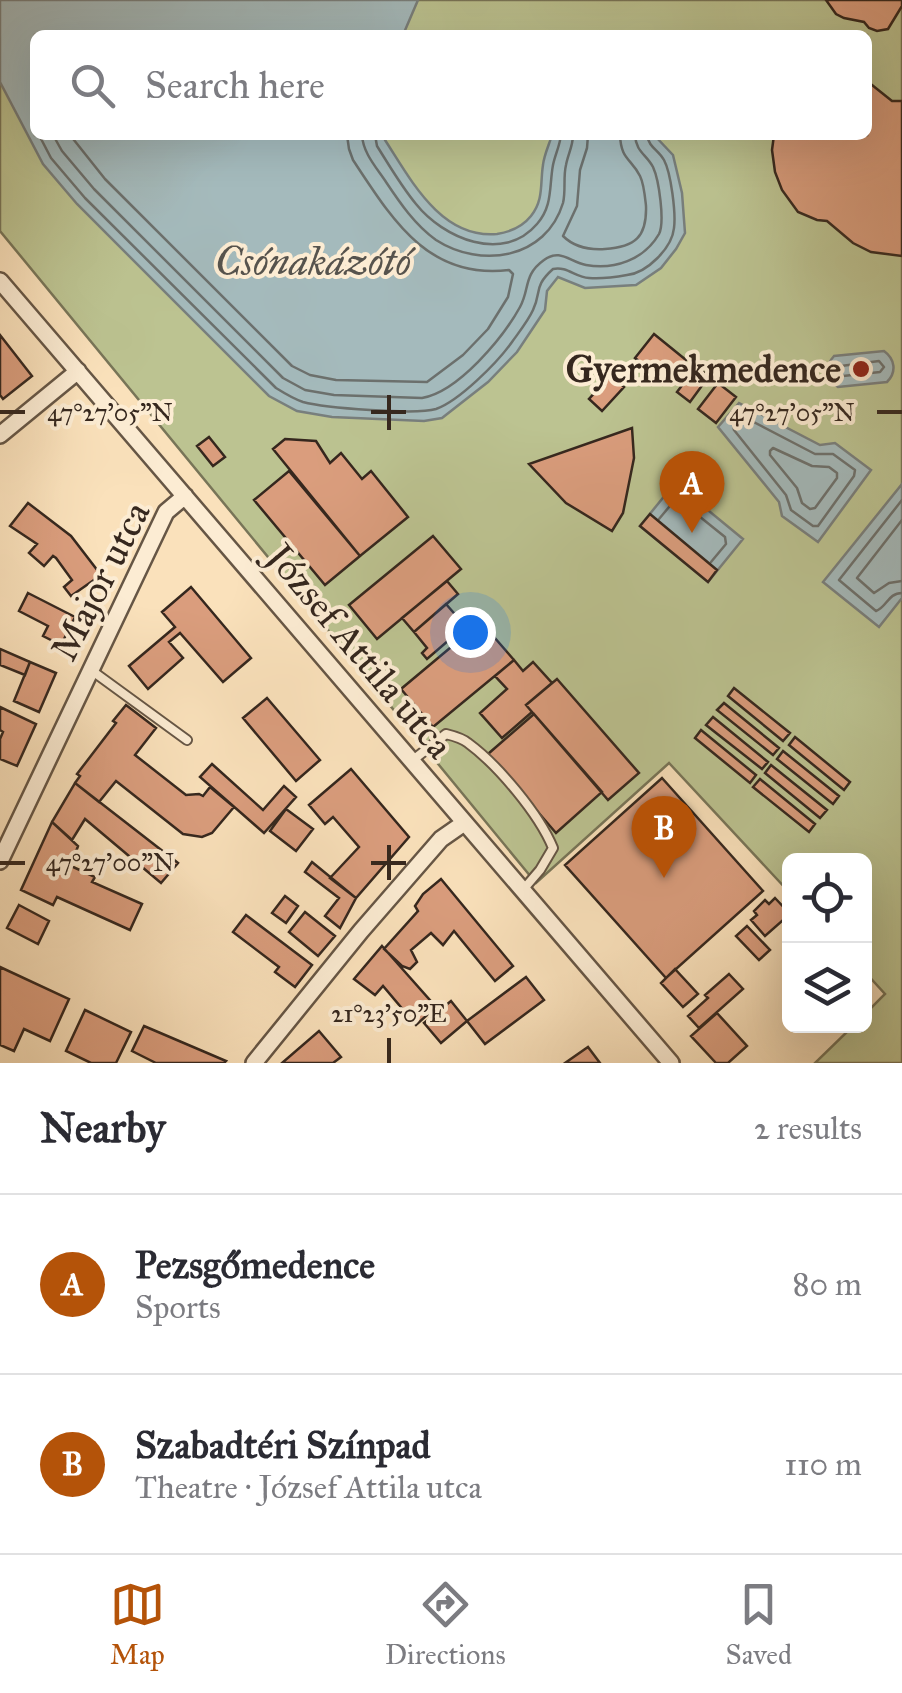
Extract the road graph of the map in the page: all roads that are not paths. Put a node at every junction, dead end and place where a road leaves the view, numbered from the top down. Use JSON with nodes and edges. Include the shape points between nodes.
{"nodes":[{"id":1,"x":0,"y":280,"type":"edge"},
{"id":2,"x":78,"y":371,"type":"junction"},
{"id":3,"x":0,"y":435,"type":"edge"},
{"id":4,"x":185,"y":496,"type":"junction"},
{"id":5,"x":90,"y":670,"type":"junction"},
{"id":6,"x":187,"y":740,"type":"dead end"},
{"id":7,"x":411,"y":762,"type":"junction"},
{"id":8,"x":464,"y":823,"type":"junction"},
{"id":9,"x":0,"y":861,"type":"edge"},
{"id":10,"x":522,"y":891,"type":"junction"},
{"id":11,"x":254,"y":1063,"type":"edge"},
{"id":12,"x":671,"y":1063,"type":"edge"}],
"edges":[{"from":1,"to":2,"type":"street","name":"József Attila utca"},
{"from":2,"to":3,"type":"street"},
{"from":2,"to":4,"type":"street","name":"József Attila utca"},
{"from":4,"to":5,"type":"street","name":"Major utca","via":[[166,512]]},
{"from":4,"to":7,"type":"street","name":"József Attila utca"},
{"from":5,"to":6,"type":"lane"},
{"from":5,"to":9,"type":"street","name":"Major utca"},
{"from":7,"to":8,"type":"street","name":"József Attila utca"},
{"from":7,"to":10,"type":"lane","via":[[446,734],[466,740],[506,779],[553,848]]},
{"from":8,"to":10,"type":"street","name":"József Attila utca"},
{"from":8,"to":11,"type":"street","via":[[418,865]]},
{"from":10,"to":12,"type":"street","name":"József Attila utca"}]}
